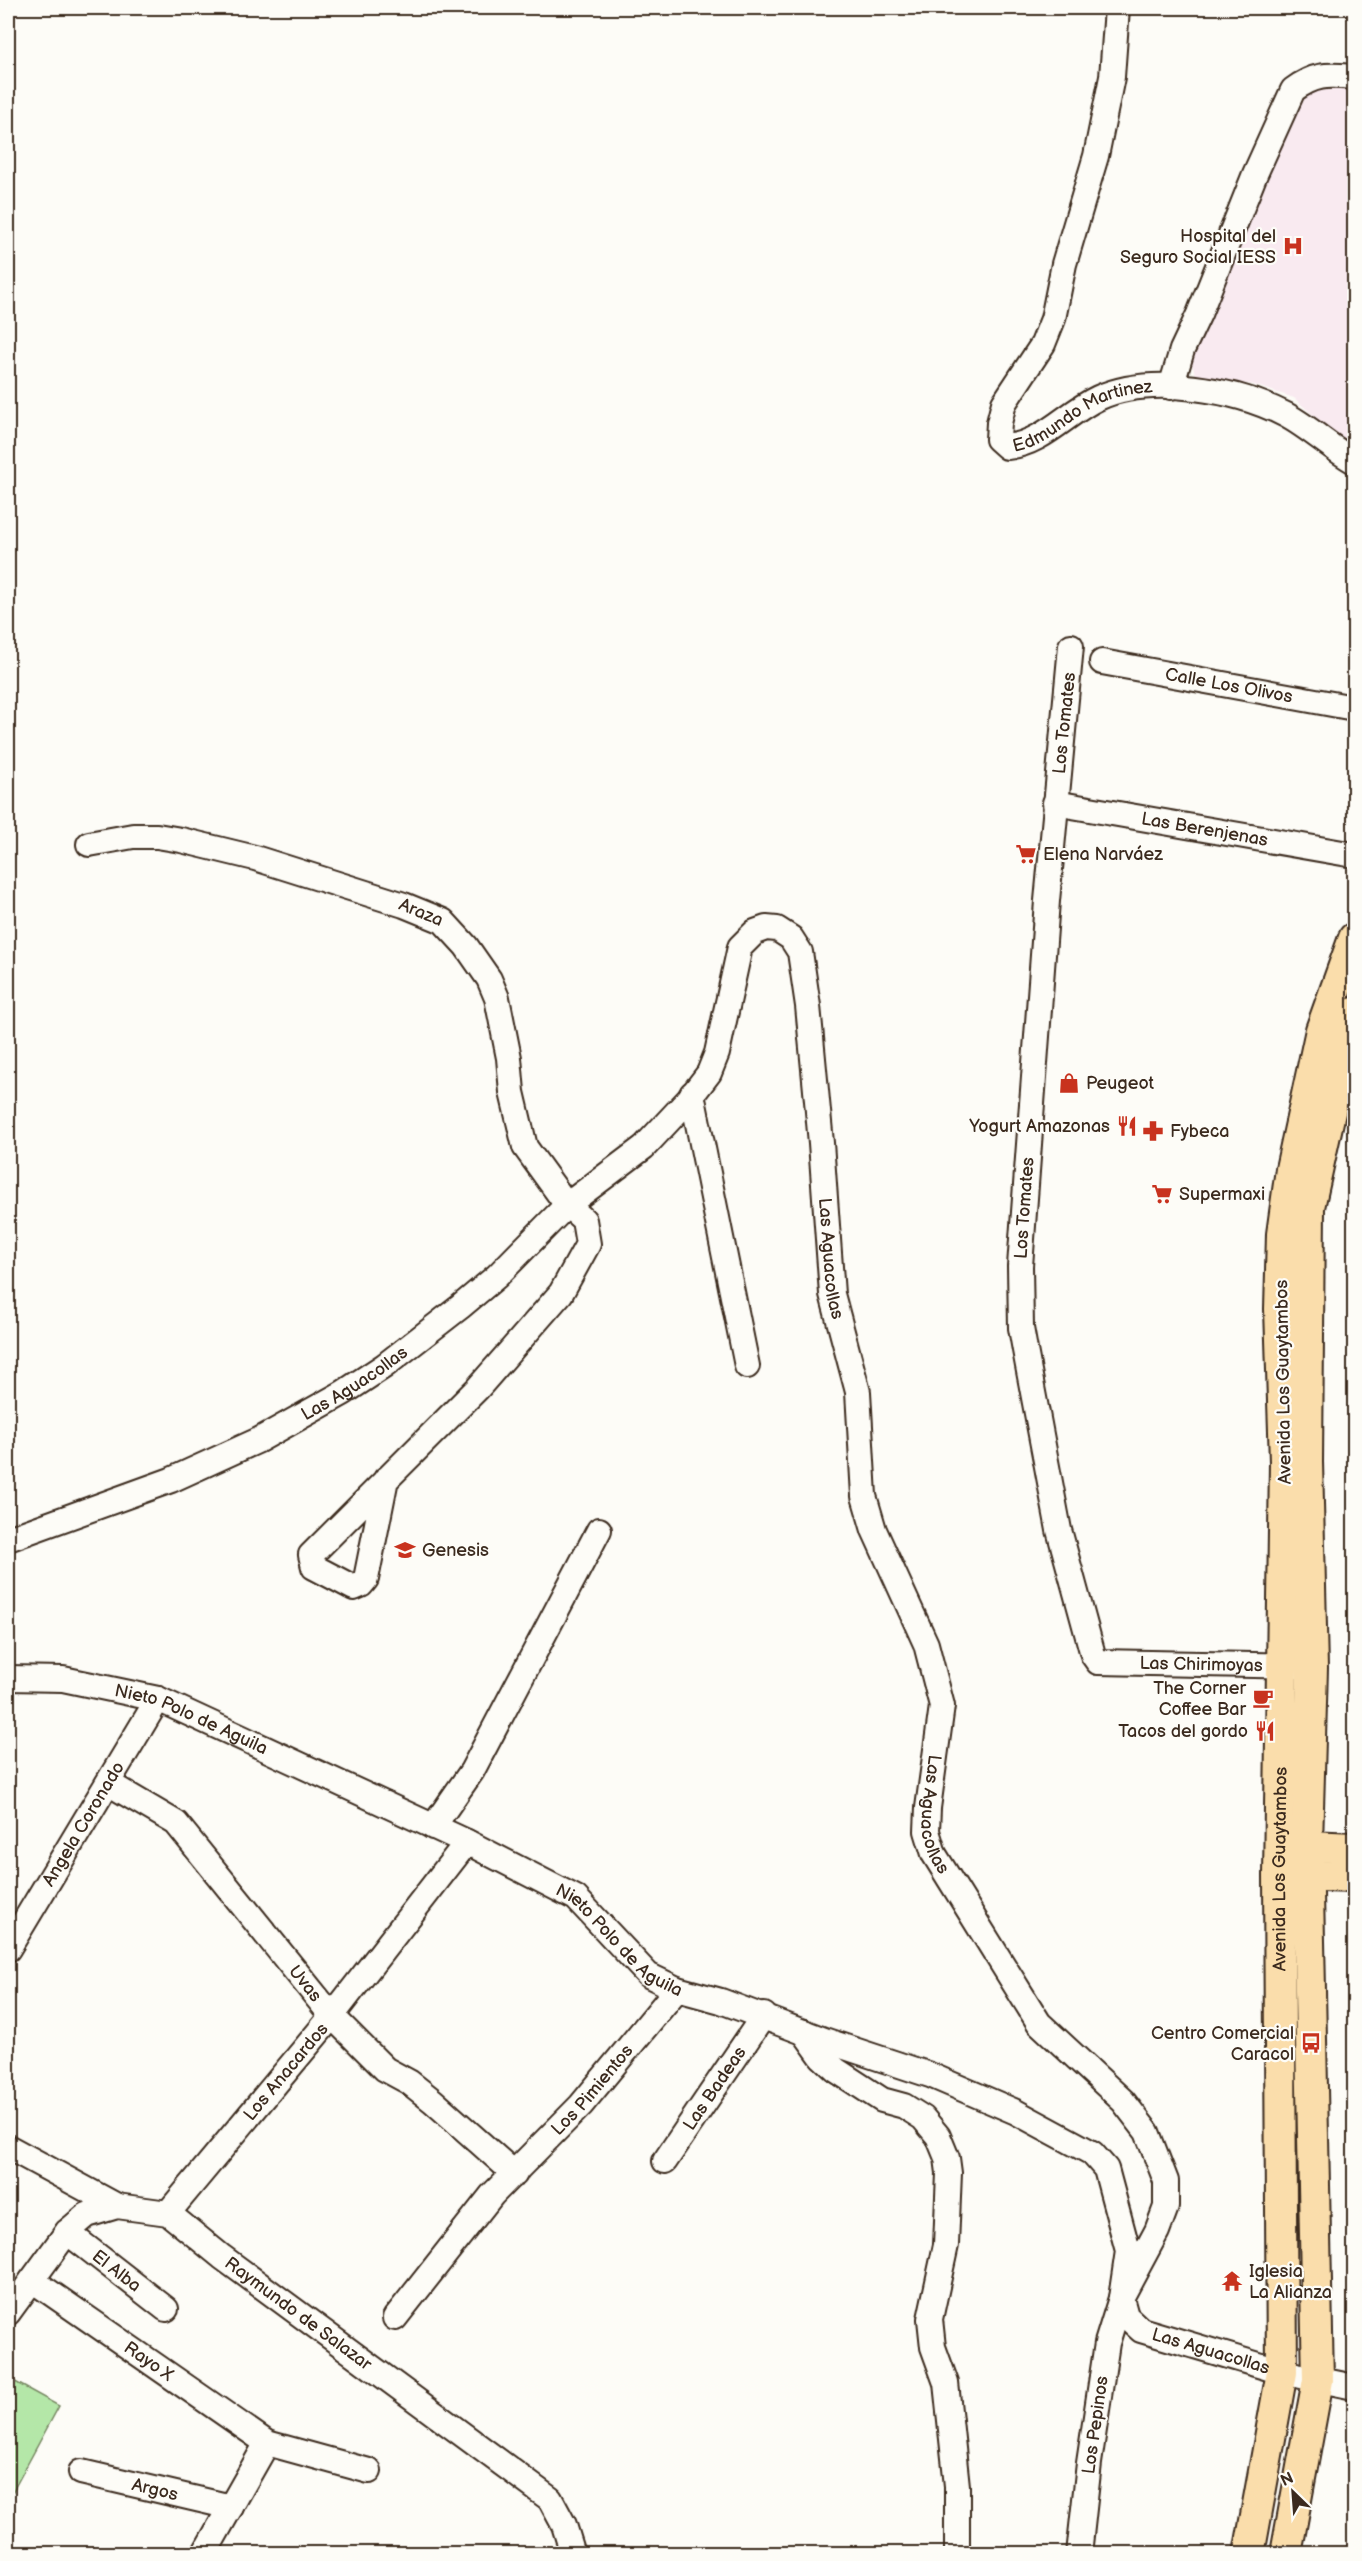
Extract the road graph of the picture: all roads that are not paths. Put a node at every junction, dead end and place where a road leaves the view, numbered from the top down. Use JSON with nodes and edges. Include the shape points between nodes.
{"nodes":[{"id":1,"x":1117,"y":8,"type":"edge"},
{"id":2,"x":1354,"y":77,"type":"edge"},
{"id":3,"x":1172,"y":387,"type":"junction"},
{"id":4,"x":1354,"y":461,"type":"edge"},
{"id":5,"x":1071,"y":646,"type":"dead end"},
{"id":6,"x":1102,"y":662,"type":"dead end"},
{"id":7,"x":1354,"y":708,"type":"edge"},
{"id":8,"x":1055,"y":803,"type":"junction"},
{"id":9,"x":89,"y":844,"type":"dead end"},
{"id":10,"x":1354,"y":855,"type":"edge"},
{"id":11,"x":1354,"y":938,"type":"edge"},
{"id":12,"x":1341,"y":1026,"type":"edge"},
{"id":13,"x":692,"y":1094,"type":"junction"},
{"id":14,"x":567,"y":1205,"type":"junction"},
{"id":15,"x":747,"y":1366,"type":"dead end"},
{"id":16,"x":1296,"y":1462,"type":"junction"},
{"id":17,"x":386,"y":1479,"type":"dead end"},
{"id":18,"x":599,"y":1530,"type":"dead end"},
{"id":19,"x":8,"y":1539,"type":"edge"},
{"id":20,"x":1093,"y":1655,"type":"joint"},
{"id":21,"x":1283,"y":1665,"type":"junction"},
{"id":22,"x":1312,"y":1668,"type":"junction"},
{"id":23,"x":8,"y":1678,"type":"edge"},
{"id":24,"x":158,"y":1699,"type":"junction"},
{"id":25,"x":108,"y":1783,"type":"junction"},
{"id":26,"x":433,"y":1827,"type":"junction"},
{"id":27,"x":467,"y":1842,"type":"junction"},
{"id":28,"x":1293,"y":1845,"type":"junction"},
{"id":29,"x":1354,"y":1848,"type":"edge"},
{"id":30,"x":1293,"y":1875,"type":"junction"},
{"id":31,"x":1354,"y":1877,"type":"edge"},
{"id":32,"x":8,"y":1949,"type":"edge"},
{"id":33,"x":677,"y":1989,"type":"junction"},
{"id":34,"x":764,"y":2015,"type":"junction"},
{"id":35,"x":332,"y":2016,"type":"junction"},
{"id":36,"x":804,"y":2032,"type":"junction"},
{"id":37,"x":8,"y":2147,"type":"edge"},
{"id":38,"x":665,"y":2162,"type":"dead end"},
{"id":39,"x":508,"y":2180,"type":"junction"},
{"id":40,"x":117,"y":2206,"type":"junction"},
{"id":41,"x":168,"y":2213,"type":"junction"},
{"id":42,"x":67,"y":2232,"type":"junction"},
{"id":43,"x":32,"y":2280,"type":"junction"},
{"id":44,"x":1121,"y":2298,"type":"junction"},
{"id":45,"x":166,"y":2310,"type":"dead end"},
{"id":46,"x":8,"y":2313,"type":"edge"},
{"id":47,"x":395,"y":2318,"type":"dead end"},
{"id":48,"x":1282,"y":2373,"type":"junction"},
{"id":49,"x":1318,"y":2380,"type":"junction"},
{"id":50,"x":1354,"y":2387,"type":"edge"},
{"id":51,"x":267,"y":2443,"type":"junction"},
{"id":52,"x":369,"y":2471,"type":"dead end"},
{"id":53,"x":81,"y":2472,"type":"dead end"},
{"id":54,"x":231,"y":2507,"type":"junction"},
{"id":55,"x":204,"y":2553,"type":"edge"},
{"id":56,"x":573,"y":2553,"type":"edge"},
{"id":57,"x":957,"y":2553,"type":"edge"},
{"id":58,"x":1079,"y":2553,"type":"edge"},
{"id":59,"x":1249,"y":2553,"type":"edge"},
{"id":60,"x":1286,"y":2553,"type":"edge"}],
"edges":[{"from":1,"to":3,"type":"street","name":"Edmundo Martinez","via":[[1112,77],[1096,156],[1064,264],[1053,319],[1043,344],[1004,403],[998,439],[1007,447],[1022,446],[1080,408],[1119,389]]},
{"from":2,"to":3,"type":"street","via":[[1324,74],[1293,90],[1182,350]]},
{"from":3,"to":4,"type":"street","name":"Edmundo Martinez","via":[[1221,392],[1286,415]]},
{"from":5,"to":8,"type":"street","name":"Los Tomates"},
{"from":6,"to":7,"type":"street","name":"Calle Los Olivos"},
{"from":8,"to":10,"type":"street","name":"Las Berenjenas"},
{"from":8,"to":20,"type":"street","name":"Los Tomates","via":[[1020,1266],[1022,1328],[1057,1519]]},
{"from":9,"to":14,"type":"street","name":"Araza","via":[[149,836],[198,844],[255,858],[443,921],[489,979],[502,1017],[512,1092],[525,1147]]},
{"from":11,"to":12,"type":"main road","name":"Avenida Los Guaytambos"},
{"from":12,"to":16,"type":"main road","name":"Avenida Los Guaytambos","via":[[1291,1168],[1296,1231],[1280,1309]]},
{"from":13,"to":14,"type":"street","name":"Las Aguacollas","via":[[644,1147]]},
{"from":13,"to":15,"type":"street"},
{"from":13,"to":44,"type":"street","name":"Las Aguacollas","via":[[709,1073],[717,1053],[740,947],[760,929],[787,934],[800,952],[808,1006],[832,1294],[858,1392],[864,1496],[874,1530],[926,1644],[942,1706],[927,1831],[934,1854],[1039,2023],[1123,2101],[1146,2132],[1166,2181],[1166,2207]]},
{"from":14,"to":17,"type":"street","name":"Araza","via":[[584,1220],[588,1244],[561,1293],[478,1388]]},
{"from":14,"to":19,"type":"street","name":"Las Aguacollas","via":[[460,1307],[384,1366],[302,1418],[171,1480]]},
{"from":16,"to":21,"type":"main road","name":"Avenida Los Guaytambos"},
{"from":16,"to":22,"type":"main road","name":"Avenida Los Guaytambos"},
{"from":18,"to":26,"type":"street","via":[[472,1772]]},
{"from":20,"to":21,"type":"street","name":"Las Chirimoyas","via":[[1098,1662]]},
{"from":21,"to":22,"type":"street","name":"Las Chirimoyas"},
{"from":21,"to":28,"type":"main road","name":"Avenida Los Guaytambos"},
{"from":22,"to":28,"type":"main road","name":"Avenida Los Guaytambos"},
{"from":23,"to":24,"type":"street","name":"Nieto Polo de Aguila","via":[[63,1680]]},
{"from":24,"to":25,"type":"street","name":"Angela Coronado"},
{"from":24,"to":26,"type":"street","name":"Nieto Polo de Aguila"},
{"from":25,"to":32,"type":"street","name":"Angela Coronado"},
{"from":25,"to":35,"type":"street","name":"Uvas","via":[[176,1823]]},
{"from":26,"to":27,"type":"street","name":"Nieto Polo de Aguila"},
{"from":27,"to":33,"type":"street","name":"Nieto Polo de Aguila","via":[[576,1898],[648,1976]]},
{"from":27,"to":35,"type":"street","name":"Los Anacardos"},
{"from":28,"to":29,"type":"main road"},
{"from":28,"to":30,"type":"main road","name":"Avenida Los Guaytambos"},
{"from":30,"to":31,"type":"main road"},
{"from":30,"to":48,"type":"main road","name":"Avenida Los Guaytambos"},
{"from":30,"to":49,"type":"main road","name":"Avenida Los Guaytambos"},
{"from":33,"to":34,"type":"street","name":"Nieto Polo de Aguila"},
{"from":33,"to":39,"type":"street","name":"Los Pimientos","via":[[581,2105]]},
{"from":34,"to":36,"type":"street","name":"Nieto Polo de Aguila"},
{"from":34,"to":38,"type":"street","name":"Las Badeas"},
{"from":35,"to":39,"type":"street","name":"Uvas","via":[[385,2069],[434,2101]]},
{"from":35,"to":41,"type":"street","name":"Los Anacardos"},
{"from":36,"to":44,"type":"street","name":"Nieto Polo de Aguila","via":[[941,2080],[1016,2112],[1092,2152],[1106,2169],[1128,2251]]},
{"from":36,"to":57,"type":"street","via":[[836,2070],[882,2100],[904,2106],[923,2118],[938,2136],[947,2158],[947,2236],[930,2319],[933,2347],[946,2383],[957,2486]]},
{"from":37,"to":40,"type":"street"},
{"from":39,"to":47,"type":"street","name":"Los Pimientos","via":[[492,2194]]},
{"from":40,"to":41,"type":"street"},
{"from":40,"to":42,"type":"street","via":[[87,2215]]},
{"from":41,"to":56,"type":"street","name":"Raymundo de Salazar","via":[[550,2499]]},
{"from":42,"to":43,"type":"street"},
{"from":42,"to":45,"type":"street","name":"El Alba"},
{"from":43,"to":46,"type":"street"},
{"from":43,"to":51,"type":"street","name":"Rayo X"},
{"from":44,"to":48,"type":"street","name":"Las Aguacollas","via":[[1126,2316],[1141,2330]]},
{"from":44,"to":58,"type":"street","name":"Los Pepinos","via":[[1107,2343]]},
{"from":48,"to":49,"type":"street","name":"Las Aguacollas"},
{"from":48,"to":59,"type":"main road","name":"Avenida Los Guaytambos"},
{"from":49,"to":50,"type":"street","name":"Las Aguacollas"},
{"from":49,"to":60,"type":"main road","name":"Avenida Los Guaytambos"},
{"from":51,"to":52,"type":"street","name":"Rayo X"},
{"from":51,"to":54,"type":"street"},
{"from":53,"to":54,"type":"street","name":"Argos"},
{"from":54,"to":55,"type":"street"}]}
